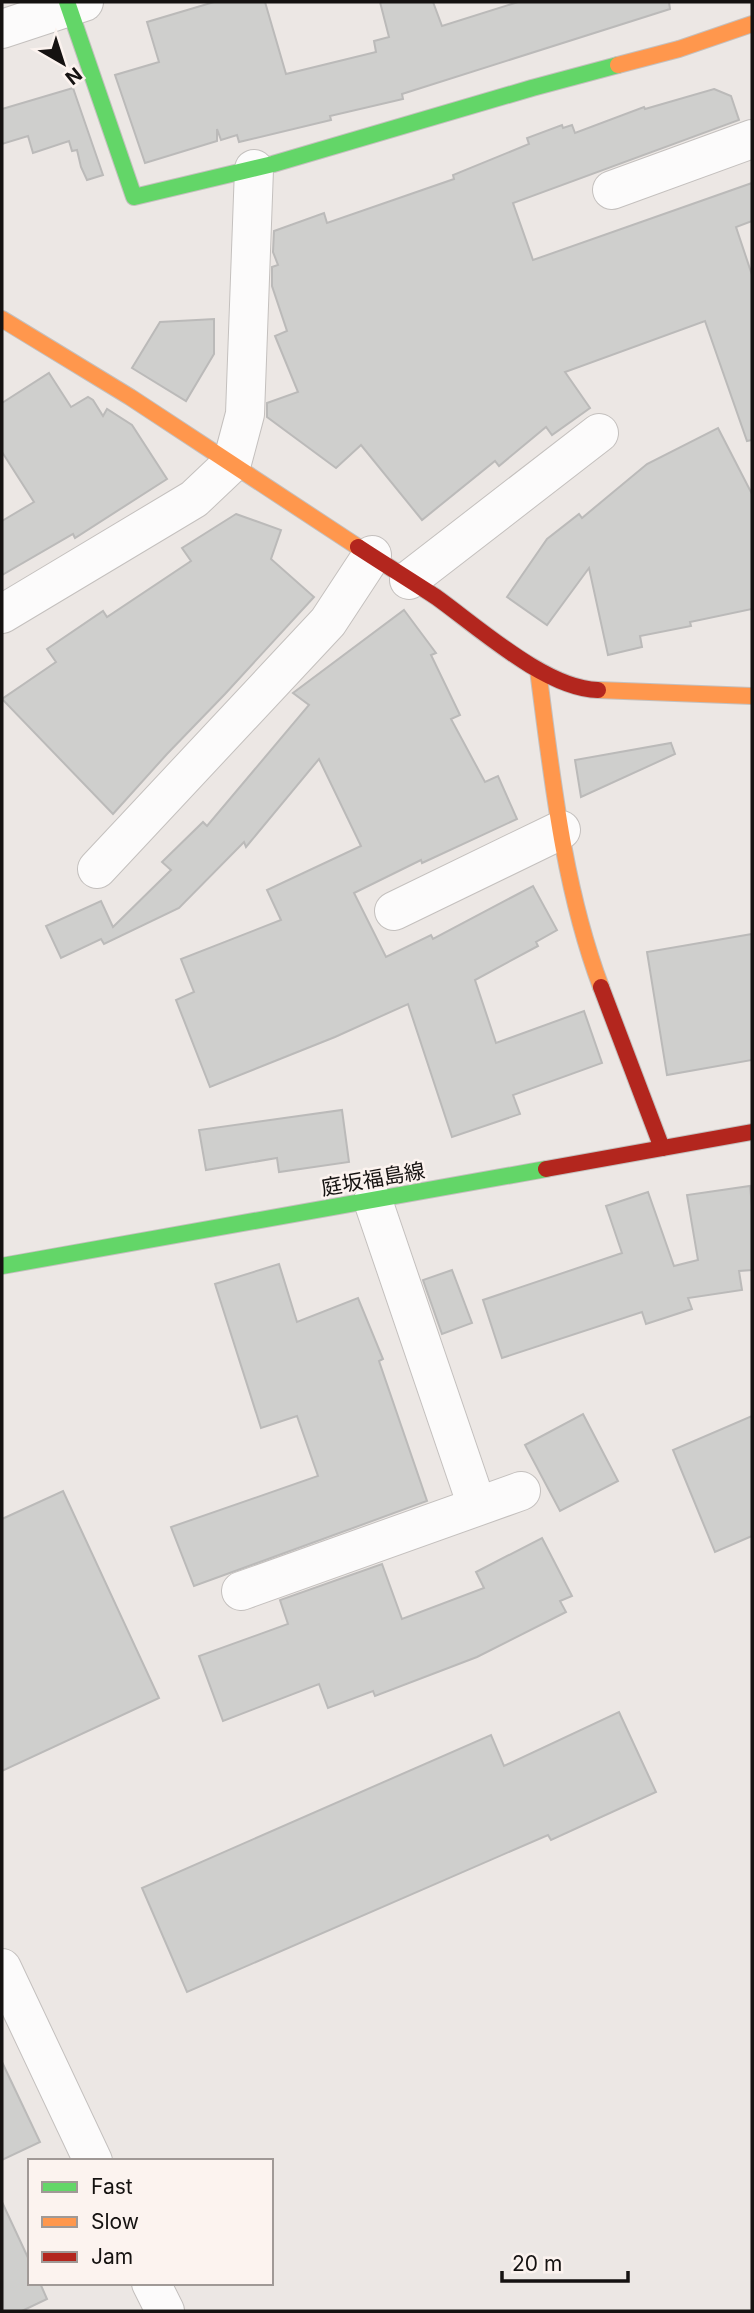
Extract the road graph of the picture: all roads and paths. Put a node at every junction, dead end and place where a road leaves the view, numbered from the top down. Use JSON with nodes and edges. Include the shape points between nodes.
{"nodes":[{"id":1,"x":73,"y":3,"type":"edge"},
{"id":2,"x":752,"y":24,"type":"edge"},
{"id":3,"x":2,"y":29,"type":"edge"},
{"id":4,"x":752,"y":139,"type":"edge"},
{"id":5,"x":254,"y":169,"type":"junction"},
{"id":6,"x":612,"y":190,"type":"dead end"},
{"id":7,"x":8,"y":332,"type":"edge"},
{"id":8,"x":599,"y":433,"type":"dead end"},
{"id":9,"x":232,"y":463,"type":"junction"},
{"id":10,"x":372,"y":555,"type":"junction"},
{"id":11,"x":409,"y":580,"type":"junction"},
{"id":12,"x":2,"y":614,"type":"edge"},
{"id":13,"x":538,"y":670,"type":"junction"},
{"id":14,"x":752,"y":696,"type":"edge"},
{"id":15,"x":561,"y":830,"type":"junction"},
{"id":16,"x":97,"y":869,"type":"dead end"},
{"id":17,"x":394,"y":911,"type":"dead end"},
{"id":18,"x":752,"y":1132,"type":"edge"},
{"id":19,"x":662,"y":1148,"type":"junction"},
{"id":20,"x":373,"y":1201,"type":"junction"},
{"id":21,"x":3,"y":1263,"type":"edge"},
{"id":22,"x":521,"y":1491,"type":"dead end"},
{"id":23,"x":477,"y":1506,"type":"junction"},
{"id":24,"x":241,"y":1591,"type":"dead end"},
{"id":25,"x":2,"y":1968,"type":"edge"},
{"id":26,"x":92,"y":2159,"type":"edge"},
{"id":27,"x":152,"y":2285,"type":"edge"},
{"id":28,"x":165,"y":2311,"type":"edge"}],
"edges":[{"from":1,"to":3,"type":"street"},
{"from":1,"to":5,"type":"street","via":[[134,197]]},
{"from":2,"to":5,"type":"street","via":[[679,49]]},
{"from":4,"to":6,"type":"street"},
{"from":5,"to":9,"type":"street","via":[[245,414]]},
{"from":7,"to":9,"type":"street","via":[[130,397]]},
{"from":8,"to":11,"type":"street"},
{"from":9,"to":10,"type":"street"},
{"from":9,"to":12,"type":"street","via":[[194,499]]},
{"from":10,"to":11,"type":"street"},
{"from":10,"to":16,"type":"street","via":[[328,622]]},
{"from":11,"to":13,"type":"street"},
{"from":13,"to":14,"type":"street","via":[[585,690]]},
{"from":13,"to":15,"type":"street"},
{"from":15,"to":17,"type":"street"},
{"from":15,"to":19,"type":"street","via":[[585,943]]},
{"from":18,"to":19,"type":"street","name":"庭坂福島線"},
{"from":19,"to":20,"type":"street","name":"庭坂福島線"},
{"from":20,"to":21,"type":"street","name":"庭坂福島線"},
{"from":20,"to":23,"type":"street"},
{"from":22,"to":23,"type":"street"},
{"from":23,"to":24,"type":"street"},
{"from":25,"to":26,"type":"street"},
{"from":27,"to":28,"type":"street"}]}
